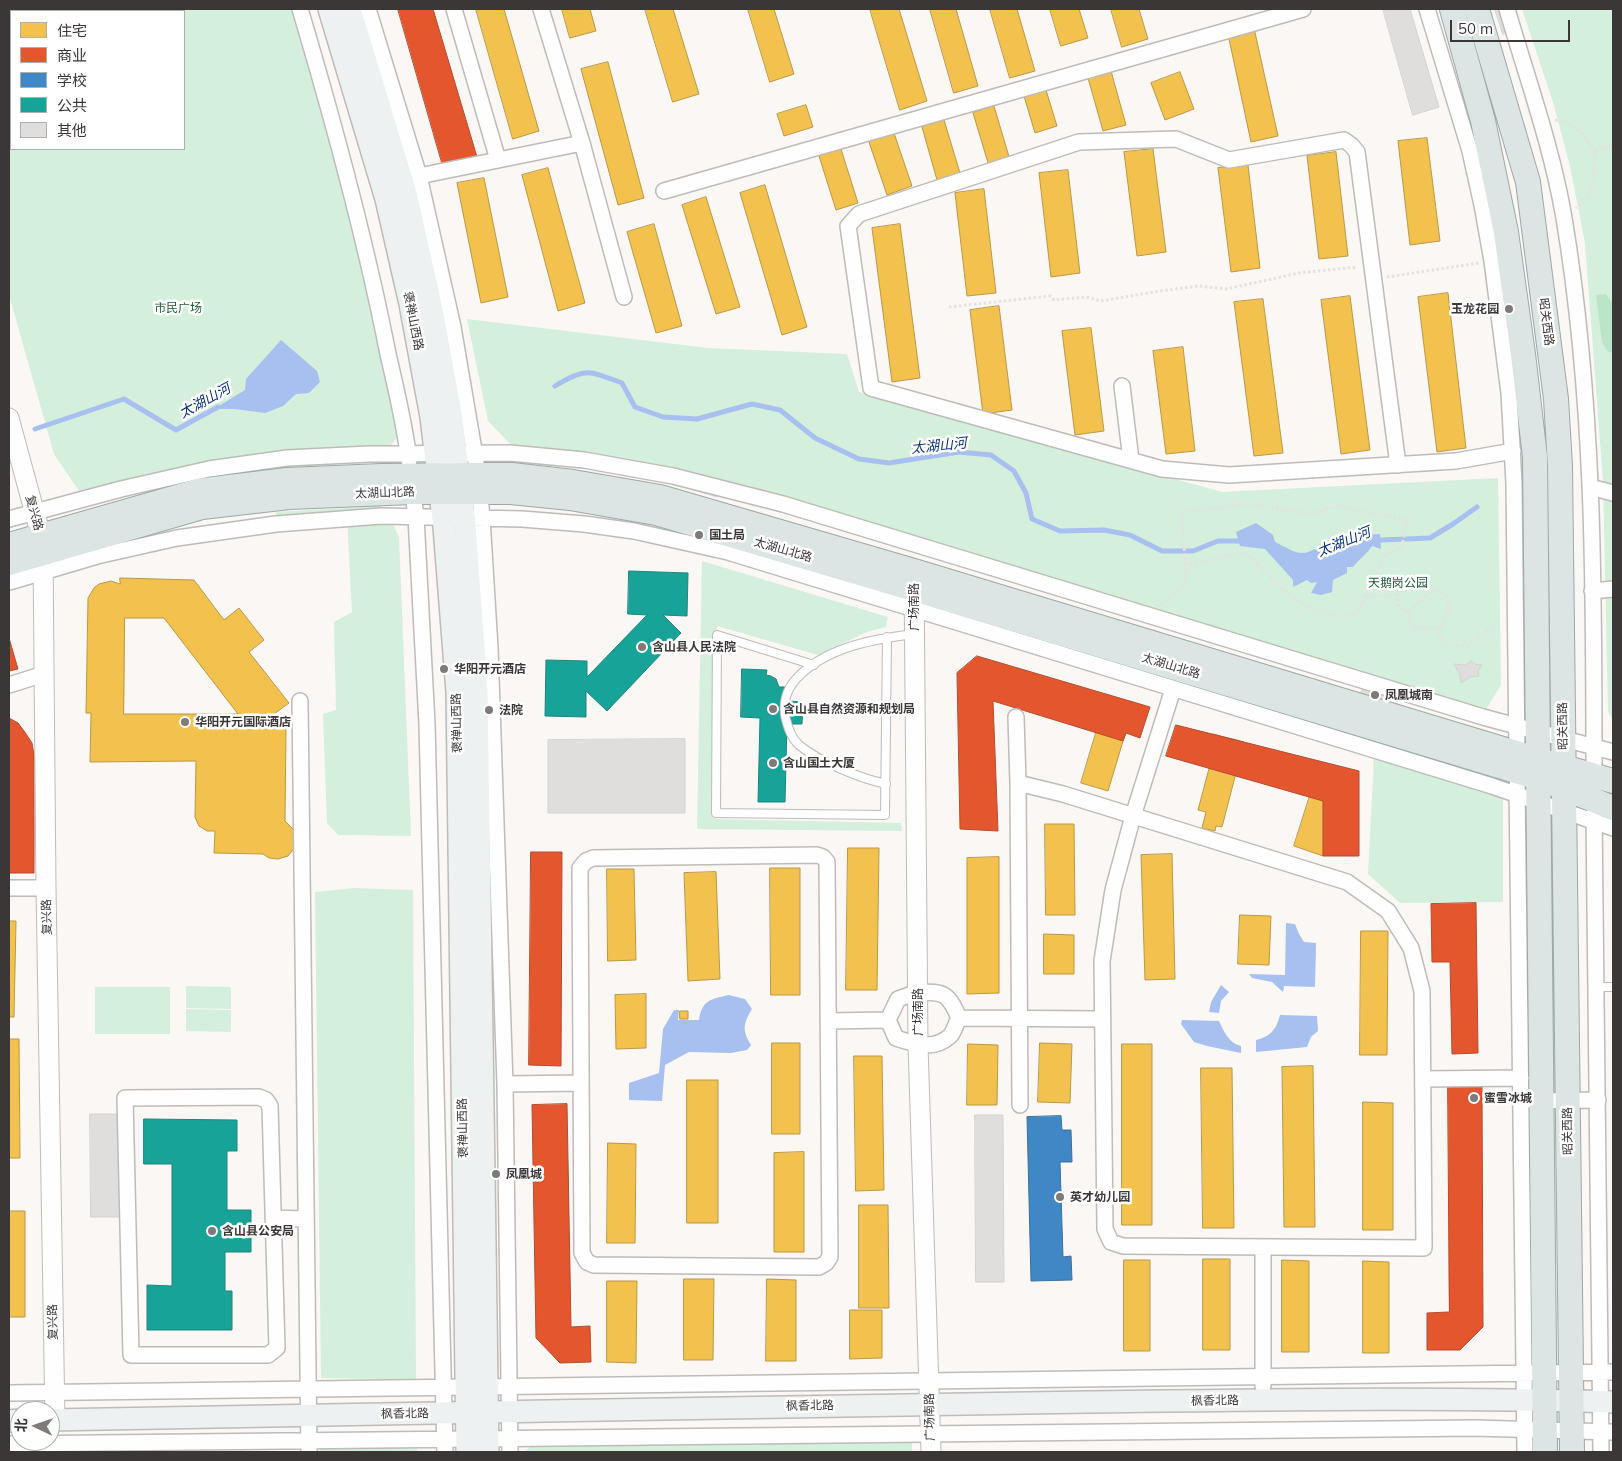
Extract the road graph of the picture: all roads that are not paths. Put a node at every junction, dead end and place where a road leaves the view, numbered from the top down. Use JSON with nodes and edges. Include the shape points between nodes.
{"nodes":[{"id":1,"x":300,"y":9,"type":"edge"},
{"id":2,"x":329,"y":9,"type":"edge"},
{"id":3,"x":350,"y":9,"type":"edge"},
{"id":4,"x":368,"y":9,"type":"edge"},
{"id":5,"x":454,"y":9,"type":"edge"},
{"id":6,"x":541,"y":9,"type":"edge"},
{"id":7,"x":1303,"y":9,"type":"edge"},
{"id":8,"x":1427,"y":9,"type":"edge"},
{"id":9,"x":1452,"y":9,"type":"edge"},
{"id":10,"x":1477,"y":9,"type":"edge"},
{"id":11,"x":1507,"y":9,"type":"edge"},
{"id":12,"x":582,"y":143,"type":"junction"},
{"id":13,"x":498,"y":160,"type":"junction"},
{"id":14,"x":418,"y":176,"type":"junction"},
{"id":15,"x":664,"y":191,"type":"dead end"},
{"id":16,"x":624,"y":297,"type":"dead end"},
{"id":17,"x":1122,"y":386,"type":"dead end"},
{"id":18,"x":1520,"y":414,"type":"junction"},
{"id":19,"x":9,"y":418,"type":"edge"},
{"id":20,"x":1513,"y":452,"type":"junction"},
{"id":21,"x":1131,"y":460,"type":"junction"},
{"id":22,"x":1398,"y":465,"type":"junction"},
{"id":23,"x":458,"y":473,"type":"junction"},
{"id":24,"x":411,"y":474,"type":"junction"},
{"id":25,"x":1590,"y":487,"type":"junction"},
{"id":26,"x":1613,"y":493,"type":"edge"},
{"id":27,"x":34,"y":512,"type":"junction"},
{"id":28,"x":416,"y":517,"type":"junction"},
{"id":29,"x":463,"y":518,"type":"junction"},
{"id":30,"x":9,"y":519,"type":"edge"},
{"id":31,"x":9,"y":545,"type":"edge"},
{"id":32,"x":42,"y":554,"type":"junction"},
{"id":33,"x":9,"y":563,"type":"edge"},
{"id":34,"x":9,"y":582,"type":"edge"},
{"id":35,"x":1613,"y":589,"type":"edge"},
{"id":36,"x":914,"y":590,"type":"junction"},
{"id":37,"x":1592,"y":591,"type":"junction"},
{"id":38,"x":914,"y":634,"type":"junction"},
{"id":39,"x":887,"y":637,"type":"junction"},
{"id":40,"x":814,"y":665,"type":"junction"},
{"id":41,"x":44,"y":674,"type":"junction"},
{"id":42,"x":9,"y":685,"type":"edge"},
{"id":43,"x":1173,"y":688,"type":"junction"},
{"id":44,"x":300,"y":701,"type":"dead end"},
{"id":45,"x":1016,"y":717,"type":"dead end"},
{"id":46,"x":1528,"y":729,"type":"junction"},
{"id":47,"x":1563,"y":739,"type":"junction"},
{"id":48,"x":1594,"y":747,"type":"junction"},
{"id":49,"x":1613,"y":752,"type":"edge"},
{"id":50,"x":1528,"y":766,"type":"junction"},
{"id":51,"x":1604,"y":779,"type":"edge"},
{"id":52,"x":886,"y":784,"type":"junction"},
{"id":53,"x":1018,"y":784,"type":"junction"},
{"id":54,"x":1564,"y":789,"type":"junction"},
{"id":55,"x":1528,"y":799,"type":"junction"},
{"id":56,"x":1601,"y":810,"type":"edge"},
{"id":57,"x":1133,"y":816,"type":"junction"},
{"id":58,"x":1613,"y":828,"type":"edge"},
{"id":59,"x":9,"y":888,"type":"edge"},
{"id":60,"x":46,"y":888,"type":"junction"},
{"id":61,"x":1596,"y":987,"type":"junction"},
{"id":62,"x":1613,"y":987,"type":"edge"},
{"id":63,"x":918,"y":992,"type":"junction"},
{"id":64,"x":959,"y":1018,"type":"junction"},
{"id":65,"x":1020,"y":1018,"type":"junction"},
{"id":66,"x":888,"y":1020,"type":"junction"},
{"id":67,"x":1102,"y":1020,"type":"junction"},
{"id":68,"x":828,"y":1021,"type":"junction"},
{"id":69,"x":918,"y":1045,"type":"junction"},
{"id":70,"x":1521,"y":1078,"type":"junction"},
{"id":71,"x":1423,"y":1079,"type":"junction"},
{"id":72,"x":581,"y":1083,"type":"junction"},
{"id":73,"x":504,"y":1084,"type":"junction"},
{"id":74,"x":1598,"y":1100,"type":"junction"},
{"id":75,"x":1531,"y":1101,"type":"junction"},
{"id":76,"x":1568,"y":1101,"type":"junction"},
{"id":77,"x":1020,"y":1105,"type":"dead end"},
{"id":78,"x":273,"y":1218,"type":"junction"},
{"id":79,"x":306,"y":1219,"type":"junction"},
{"id":80,"x":1263,"y":1247,"type":"junction"},
{"id":81,"x":1606,"y":1278,"type":"edge"},
{"id":82,"x":1607,"y":1372,"type":"edge"},
{"id":83,"x":1534,"y":1373,"type":"junction"},
{"id":84,"x":1571,"y":1373,"type":"junction"},
{"id":85,"x":1263,"y":1377,"type":"junction"},
{"id":86,"x":930,"y":1382,"type":"junction"},
{"id":87,"x":509,"y":1387,"type":"junction"},
{"id":88,"x":444,"y":1388,"type":"junction"},
{"id":89,"x":477,"y":1388,"type":"junction"},
{"id":90,"x":308,"y":1390,"type":"junction"},
{"id":91,"x":55,"y":1392,"type":"junction"},
{"id":92,"x":9,"y":1393,"type":"edge"},
{"id":93,"x":1263,"y":1400,"type":"junction"},
{"id":94,"x":1535,"y":1400,"type":"junction"},
{"id":95,"x":1571,"y":1400,"type":"junction"},
{"id":96,"x":54,"y":1401,"type":"edge"},
{"id":97,"x":1607,"y":1402,"type":"edge"},
{"id":98,"x":930,"y":1404,"type":"junction"},
{"id":99,"x":509,"y":1411,"type":"junction"},
{"id":100,"x":477,"y":1412,"type":"junction"},
{"id":101,"x":444,"y":1413,"type":"junction"},
{"id":102,"x":309,"y":1416,"type":"junction"},
{"id":103,"x":60,"y":1420,"type":"edge"},
{"id":104,"x":1607,"y":1432,"type":"edge"},
{"id":105,"x":1538,"y":1437,"type":"edge"},
{"id":106,"x":1571,"y":1442,"type":"edge"},
{"id":107,"x":931,"y":1443,"type":"edge"},
{"id":108,"x":9,"y":1444,"type":"edge"},
{"id":109,"x":477,"y":1445,"type":"edge"},
{"id":110,"x":510,"y":1445,"type":"edge"},
{"id":111,"x":309,"y":1446,"type":"edge"},
{"id":112,"x":444,"y":1446,"type":"edge"},
{"id":113,"x":1525,"y":1452,"type":"edge"},
{"id":114,"x":1601,"y":1452,"type":"edge"}],
"edges":[{"from":1,"to":24,"type":"street","via":[[330,109],[377,296]]},
{"from":2,"to":23,"type":"main road","name":"褒禅山西路","via":[[386,200],[410,304],[430,417]]},
{"from":3,"to":23,"type":"main road","name":"褒禅山西路","via":[[406,194],[430,300],[451,414]]},
{"from":4,"to":14,"type":"street"},
{"from":5,"to":13,"type":"street"},
{"from":6,"to":12,"type":"street"},
{"from":7,"to":15,"type":"street"},
{"from":8,"to":18,"type":"street","via":[[1470,150]]},
{"from":9,"to":18,"type":"main road","name":"昭关西路","via":[[1483,121],[1506,232],[1523,354]]},
{"from":10,"to":47,"type":"main road","name":"昭关西路","via":[[1528,182],[1556,399],[1560,466]]},
{"from":11,"to":25,"type":"street","via":[[1551,158],[1564,217],[1587,419]]},
{"from":12,"to":13,"type":"street"},
{"from":12,"to":16,"type":"street"},
{"from":13,"to":14,"type":"street"},
{"from":14,"to":23,"type":"street","via":[[453,327]]},
{"from":17,"to":21,"type":"street"},
{"from":18,"to":20,"type":"street"},
{"from":18,"to":46,"type":"main road","name":"昭关西路","via":[[1535,466]]},
{"from":19,"to":27,"type":"street","name":"复兴路"},
{"from":20,"to":22,"type":"street","via":[[1456,461]]},
{"from":20,"to":46,"type":"street"},
{"from":21,"to":22,"type":"street","via":[[1162,469],[1229,474]]},
{"from":21,"to":22,"type":"street","via":[[871,388],[848,226],[859,214],[1079,142],[1176,139],[1228,160],[1344,140],[1357,152]]},
{"from":23,"to":24,"type":"main road","name":"太湖山北路"},
{"from":23,"to":24,"type":"street"},
{"from":23,"to":29,"type":"main road","name":"褒禅山西路"},
{"from":23,"to":29,"type":"street"},
{"from":23,"to":36,"type":"main road","name":"太湖山北路","via":[[573,482],[660,497]]},
{"from":23,"to":46,"type":"street","via":[[510,453],[584,460],[673,476],[783,504]]},
{"from":24,"to":27,"type":"street","via":[[369,454],[288,458],[209,469]]},
{"from":24,"to":28,"type":"street"},
{"from":24,"to":32,"type":"main road","name":"太湖山北路","via":[[289,497],[202,507]]},
{"from":25,"to":26,"type":"street"},
{"from":25,"to":37,"type":"street"},
{"from":27,"to":30,"type":"street"},
{"from":27,"to":32,"type":"street","name":"复兴路"},
{"from":28,"to":29,"type":"street"},
{"from":28,"to":32,"type":"street","via":[[381,516],[276,524],[177,538],[97,556]]},
{"from":28,"to":88,"type":"street","via":[[427,724]]},
{"from":29,"to":36,"type":"street","via":[[531,520],[634,530]]},
{"from":29,"to":73,"type":"street","via":[[490,648]]},
{"from":29,"to":89,"type":"main road","name":"褒禅山西路","via":[[456,692]]},
{"from":31,"to":32,"type":"main road","name":"太湖山北路"},
{"from":32,"to":33,"type":"main road","name":"太湖山北路"},
{"from":32,"to":34,"type":"street"},
{"from":32,"to":41,"type":"street","name":"复兴路"},
{"from":35,"to":37,"type":"street"},
{"from":36,"to":38,"type":"street","name":"广场南路"},
{"from":36,"to":43,"type":"street"},
{"from":36,"to":50,"type":"main road","name":"太湖山北路"},
{"from":37,"to":48,"type":"street"},
{"from":38,"to":39,"type":"lane"},
{"from":38,"to":63,"type":"street","name":"广场南路"},
{"from":39,"to":40,"type":"lane","via":[[846,648]]},
{"from":39,"to":52,"type":"lane"},
{"from":40,"to":52,"type":"lane","via":[[787,690],[784,706],[787,727],[798,744],[814,754],[864,779]]},
{"from":40,"to":52,"type":"lane","via":[[717,635],[716,813],[885,815]]},
{"from":41,"to":42,"type":"street"},
{"from":41,"to":60,"type":"street","name":"复兴路"},
{"from":43,"to":55,"type":"street"},
{"from":43,"to":57,"type":"street"},
{"from":44,"to":79,"type":"street"},
{"from":45,"to":53,"type":"street"},
{"from":46,"to":47,"type":"street"},
{"from":46,"to":50,"type":"main road","name":"昭关西路"},
{"from":47,"to":48,"type":"street"},
{"from":47,"to":54,"type":"main road","name":"昭关西路"},
{"from":48,"to":49,"type":"street"},
{"from":48,"to":51,"type":"street"},
{"from":50,"to":54,"type":"main road","name":"太湖山北路"},
{"from":50,"to":55,"type":"main road","name":"昭关西路"},
{"from":51,"to":54,"type":"main road"},
{"from":51,"to":56,"type":"street"},
{"from":53,"to":57,"type":"street"},
{"from":53,"to":65,"type":"street"},
{"from":54,"to":55,"type":"street"},
{"from":54,"to":56,"type":"main road"},
{"from":54,"to":76,"type":"main road","name":"昭关西路"},
{"from":55,"to":70,"type":"street"},
{"from":55,"to":75,"type":"main road","name":"昭关西路"},
{"from":56,"to":58,"type":"street"},
{"from":56,"to":61,"type":"street"},
{"from":57,"to":67,"type":"street","via":[[1113,890],[1102,961]]},
{"from":57,"to":71,"type":"street","via":[[1347,882],[1388,911],[1411,948],[1422,991]]},
{"from":59,"to":60,"type":"street"},
{"from":60,"to":91,"type":"street","name":"复兴路"},
{"from":61,"to":62,"type":"lane"},
{"from":61,"to":74,"type":"street"},
{"from":63,"to":64,"type":"street","via":[[939,992],[951,1000]]},
{"from":63,"to":66,"type":"street","via":[[898,999]]},
{"from":63,"to":69,"type":"street","name":"广场南路"},
{"from":64,"to":65,"type":"street"},
{"from":64,"to":69,"type":"street","via":[[950,1035],[936,1044]]},
{"from":65,"to":67,"type":"street"},
{"from":65,"to":77,"type":"street"},
{"from":66,"to":68,"type":"street"},
{"from":66,"to":69,"type":"street","via":[[896,1038]]},
{"from":67,"to":80,"type":"street","via":[[1104,1229],[1110,1242],[1123,1246]]},
{"from":68,"to":72,"type":"street","via":[[827,862],[823,857],[586,860],[580,868]]},
{"from":68,"to":72,"type":"street","via":[[830,1257],[820,1267],[594,1265],[586,1262],[582,1253]]},
{"from":69,"to":86,"type":"street","name":"广场南路"},
{"from":70,"to":71,"type":"street"},
{"from":70,"to":75,"type":"street"},
{"from":71,"to":80,"type":"street","via":[[1424,1248]]},
{"from":72,"to":73,"type":"street"},
{"from":73,"to":87,"type":"street"},
{"from":74,"to":76,"type":"street"},
{"from":74,"to":81,"type":"street"},
{"from":75,"to":76,"type":"street"},
{"from":75,"to":83,"type":"main road","name":"昭关西路"},
{"from":76,"to":84,"type":"main road","name":"昭关西路"},
{"from":78,"to":78,"type":"street","via":[[270,1106],[266,1100],[259,1097],[126,1098],[131,1355],[268,1355],[277,1348]]},
{"from":78,"to":79,"type":"street"},
{"from":79,"to":90,"type":"street"},
{"from":80,"to":85,"type":"street"},
{"from":81,"to":82,"type":"street"},
{"from":82,"to":84,"type":"street"},
{"from":82,"to":97,"type":"street"},
{"from":83,"to":84,"type":"street"},
{"from":83,"to":85,"type":"street"},
{"from":83,"to":94,"type":"main road","name":"昭关西路"},
{"from":84,"to":95,"type":"main road","name":"昭关西路"},
{"from":85,"to":86,"type":"street"},
{"from":85,"to":93,"type":"street"},
{"from":86,"to":87,"type":"street"},
{"from":86,"to":98,"type":"street","name":"广场南路"},
{"from":87,"to":89,"type":"street"},
{"from":87,"to":99,"type":"street"},
{"from":88,"to":89,"type":"street"},
{"from":88,"to":90,"type":"street"},
{"from":88,"to":101,"type":"street"},
{"from":89,"to":100,"type":"main road","name":"褒禅山西路"},
{"from":90,"to":91,"type":"street"},
{"from":90,"to":102,"type":"street"},
{"from":91,"to":92,"type":"street"},
{"from":91,"to":96,"type":"street","name":"复兴路"},
{"from":93,"to":94,"type":"main road","name":"枫香北路"},
{"from":93,"to":98,"type":"main road","name":"枫香北路"},
{"from":94,"to":95,"type":"main road","name":"枫香北路"},
{"from":94,"to":105,"type":"main road","name":"昭关西路"},
{"from":95,"to":97,"type":"main road","name":"枫香北路"},
{"from":95,"to":106,"type":"main road","name":"昭关西路"},
{"from":97,"to":104,"type":"street"},
{"from":98,"to":99,"type":"main road","name":"枫香北路"},
{"from":98,"to":107,"type":"street","name":"广场南路"},
{"from":99,"to":100,"type":"main road","name":"枫香北路"},
{"from":99,"to":110,"type":"street"},
{"from":100,"to":101,"type":"main road","name":"枫香北路"},
{"from":100,"to":109,"type":"main road","name":"褒禅山西路"},
{"from":101,"to":102,"type":"main road","name":"枫香北路"},
{"from":101,"to":112,"type":"street"},
{"from":102,"to":103,"type":"main road","name":"枫香北路"},
{"from":102,"to":111,"type":"street"},
{"from":104,"to":106,"type":"street"},
{"from":104,"to":114,"type":"street"},
{"from":105,"to":106,"type":"street"},
{"from":105,"to":107,"type":"street","via":[[1475,1428]]},
{"from":105,"to":113,"type":"street"},
{"from":107,"to":110,"type":"street"},
{"from":108,"to":111,"type":"street"},
{"from":109,"to":110,"type":"street"},
{"from":109,"to":112,"type":"street"},
{"from":111,"to":112,"type":"street"}]}
